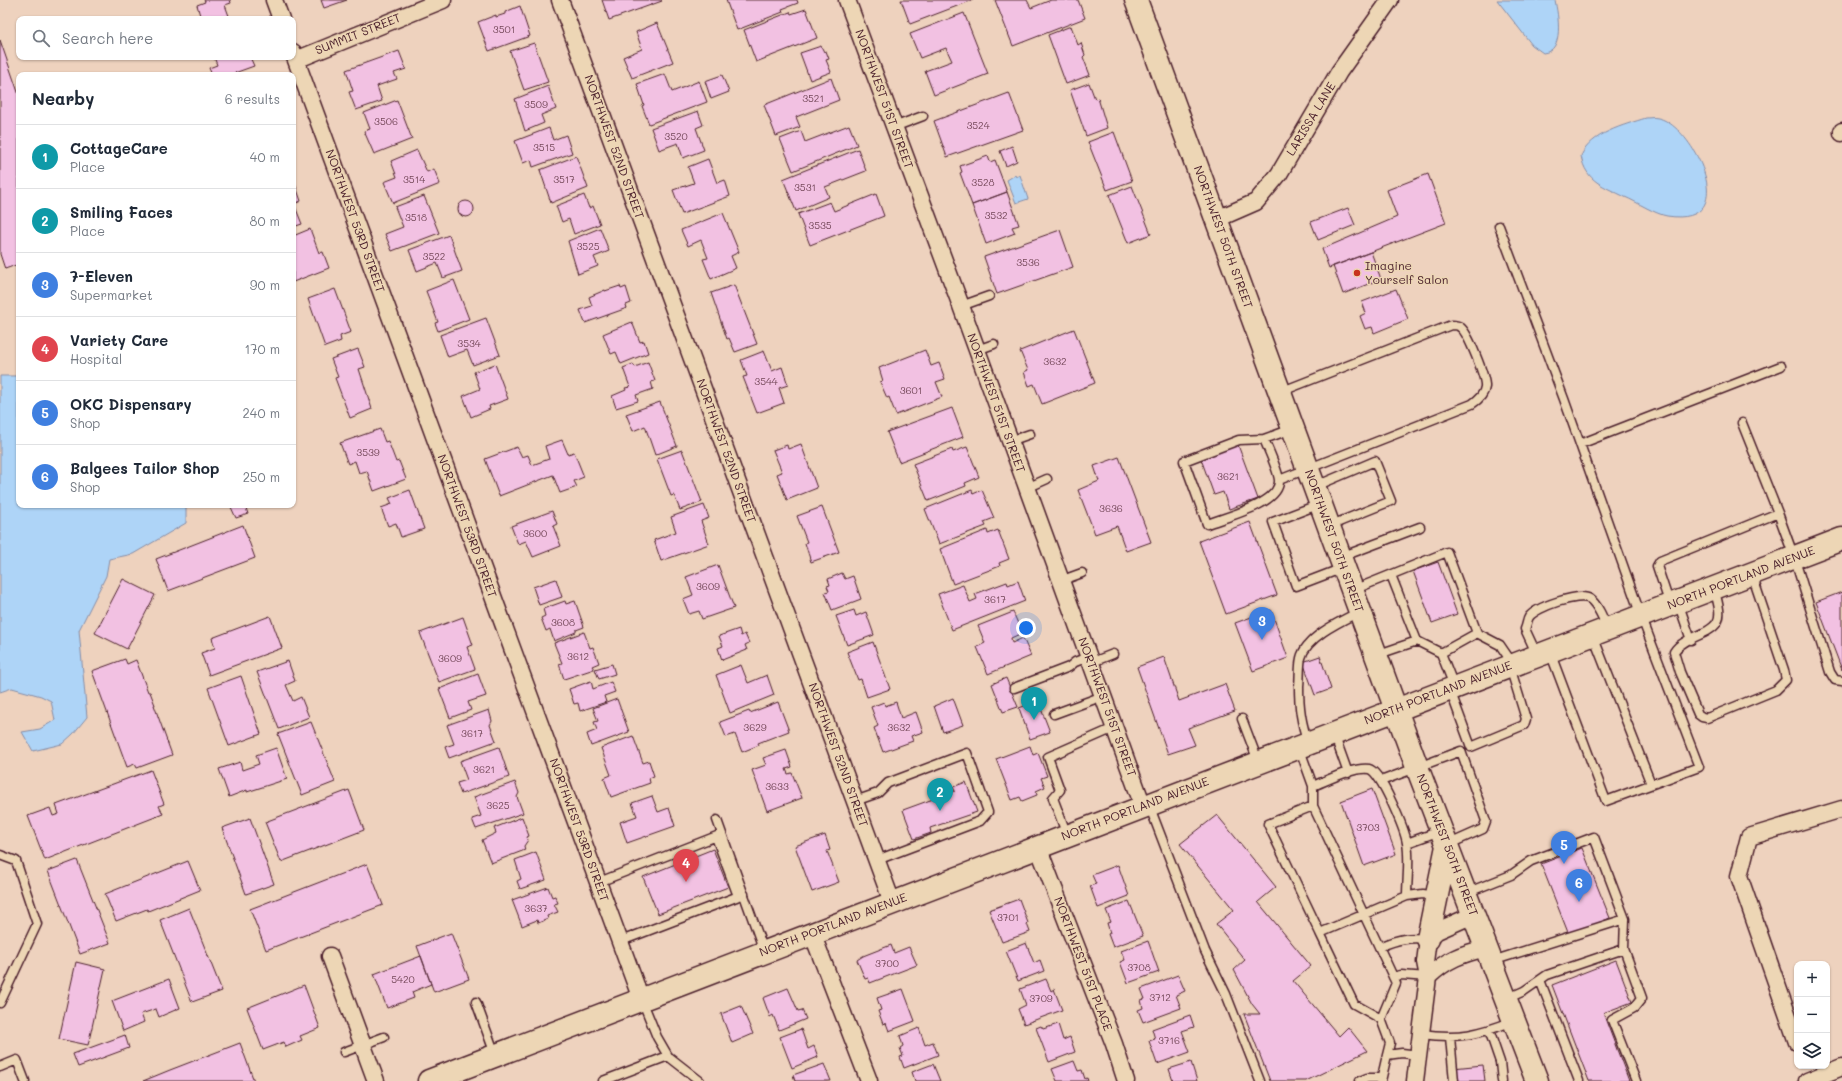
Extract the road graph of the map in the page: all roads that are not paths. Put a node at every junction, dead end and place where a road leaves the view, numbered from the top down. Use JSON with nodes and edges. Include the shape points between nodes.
{"nodes":[{"id":1,"x":274,"y":0,"type":"edge"},
{"id":2,"x":443,"y":0,"type":"edge"},
{"id":3,"x":560,"y":0,"type":"edge"},
{"id":4,"x":847,"y":0,"type":"edge"},
{"id":5,"x":1136,"y":0,"type":"edge"},
{"id":6,"x":1390,"y":0,"type":"edge"},
{"id":7,"x":280,"y":16,"type":"edge"},
{"id":8,"x":296,"y":55,"type":"edge"},
{"id":9,"x":295,"y":60,"type":"edge"},
{"id":10,"x":923,"y":116,"type":"dead end"},
{"id":11,"x":894,"y":127,"type":"junction"},
{"id":12,"x":1217,"y":219,"type":"junction"},
{"id":13,"x":1499,"y":226,"type":"dead end"},
{"id":14,"x":989,"y":296,"type":"dead end"},
{"id":15,"x":961,"y":306,"type":"junction"},
{"id":16,"x":994,"y":344,"type":"dead end"},
{"id":17,"x":977,"y":350,"type":"junction"},
{"id":18,"x":1781,"y":366,"type":"dead end"},
{"id":19,"x":1280,"y":392,"type":"junction"},
{"id":20,"x":1742,"y":423,"type":"dead end"},
{"id":21,"x":1293,"y":429,"type":"junction"},
{"id":22,"x":1030,"y":434,"type":"dead end"},
{"id":23,"x":1264,"y":440,"type":"junction"},
{"id":24,"x":1010,"y":441,"type":"junction"},
{"id":25,"x":1580,"y":444,"type":"junction"},
{"id":26,"x":1047,"y":479,"type":"dead end"},
{"id":27,"x":1279,"y":480,"type":"junction"},
{"id":28,"x":1314,"y":487,"type":"junction"},
{"id":29,"x":1027,"y":488,"type":"junction"},
{"id":30,"x":1778,"y":513,"type":"junction"},
{"id":31,"x":1328,"y":526,"type":"junction"},
{"id":32,"x":1420,"y":527,"type":"dead end"},
{"id":33,"x":1842,"y":540,"type":"edge"},
{"id":34,"x":1794,"y":558,"type":"junction"},
{"id":35,"x":1342,"y":563,"type":"junction"},
{"id":36,"x":1082,"y":573,"type":"dead end"},
{"id":37,"x":1752,"y":574,"type":"junction"},
{"id":38,"x":1391,"y":575,"type":"junction"},
{"id":39,"x":1060,"y":580,"type":"junction"},
{"id":40,"x":1714,"y":588,"type":"junction"},
{"id":41,"x":1352,"y":591,"type":"junction"},
{"id":42,"x":1674,"y":604,"type":"junction"},
{"id":43,"x":1360,"y":612,"type":"junction"},
{"id":44,"x":1641,"y":616,"type":"junction"},
{"id":45,"x":1600,"y":632,"type":"junction"},
{"id":46,"x":1477,"y":633,"type":"junction"},
{"id":47,"x":1690,"y":640,"type":"junction"},
{"id":48,"x":1417,"y":641,"type":"junction"},
{"id":49,"x":1441,"y":653,"type":"junction"},
{"id":50,"x":1543,"y":653,"type":"junction"},
{"id":51,"x":1113,"y":654,"type":"dead end"},
{"id":52,"x":1376,"y":655,"type":"junction"},
{"id":53,"x":1089,"y":660,"type":"junction"},
{"id":54,"x":1512,"y":665,"type":"junction"},
{"id":55,"x":1842,"y":681,"type":"edge"},
{"id":56,"x":1014,"y":688,"type":"dead end"},
{"id":57,"x":1452,"y":688,"type":"junction"},
{"id":58,"x":1102,"y":696,"type":"junction"},
{"id":59,"x":1396,"y":709,"type":"junction"},
{"id":60,"x":1054,"y":714,"type":"dead end"},
{"id":61,"x":1242,"y":719,"type":"dead end"},
{"id":62,"x":1114,"y":728,"type":"junction"},
{"id":63,"x":1334,"y":733,"type":"junction"},
{"id":64,"x":1304,"y":745,"type":"junction"},
{"id":65,"x":1471,"y":748,"type":"junction"},
{"id":66,"x":1461,"y":751,"type":"junction"},
{"id":67,"x":1259,"y":762,"type":"junction"},
{"id":68,"x":1417,"y":767,"type":"junction"},
{"id":69,"x":1348,"y":773,"type":"junction"},
{"id":70,"x":1381,"y":780,"type":"junction"},
{"id":71,"x":1651,"y":784,"type":"junction"},
{"id":72,"x":1313,"y":786,"type":"junction"},
{"id":73,"x":855,"y":802,"type":"junction"},
{"id":74,"x":1146,"y":805,"type":"junction"},
{"id":75,"x":1313,"y":806,"type":"junction"},
{"id":76,"x":1842,"y":809,"type":"edge"},
{"id":77,"x":717,"y":820,"type":"dead end"},
{"id":78,"x":1067,"y":835,"type":"junction"},
{"id":79,"x":719,"y":836,"type":"junction"},
{"id":80,"x":1444,"y":838,"type":"junction"},
{"id":81,"x":1407,"y":843,"type":"junction"},
{"id":82,"x":1038,"y":847,"type":"junction"},
{"id":83,"x":0,"y":855,"type":"edge"},
{"id":84,"x":877,"y":860,"type":"junction"},
{"id":85,"x":599,"y":882,"type":"junction"},
{"id":86,"x":1465,"y":894,"type":"junction"},
{"id":87,"x":741,"y":895,"type":"junction"},
{"id":88,"x":1407,"y":896,"type":"junction"},
{"id":89,"x":1436,"y":896,"type":"junction"},
{"id":90,"x":892,"y":902,"type":"junction"},
{"id":91,"x":1363,"y":914,"type":"junction"},
{"id":92,"x":1473,"y":915,"type":"junction"},
{"id":93,"x":1625,"y":919,"type":"junction"},
{"id":94,"x":812,"y":933,"type":"junction"},
{"id":95,"x":1320,"y":933,"type":"junction"},
{"id":96,"x":1428,"y":939,"type":"junction"},
{"id":97,"x":621,"y":941,"type":"junction"},
{"id":98,"x":1379,"y":947,"type":"junction"},
{"id":99,"x":1624,"y":949,"type":"junction"},
{"id":100,"x":765,"y":951,"type":"junction"},
{"id":101,"x":1489,"y":955,"type":"junction"},
{"id":102,"x":330,"y":956,"type":"dead end"},
{"id":103,"x":1393,"y":977,"type":"junction"},
{"id":104,"x":1428,"y":977,"type":"junction"},
{"id":105,"x":1540,"y":980,"type":"junction"},
{"id":106,"x":1,"y":999,"type":"edge"},
{"id":107,"x":642,"y":999,"type":"junction"},
{"id":108,"x":1506,"y":999,"type":"junction"},
{"id":109,"x":476,"y":1002,"type":"dead end"},
{"id":110,"x":1381,"y":1019,"type":"junction"},
{"id":111,"x":1514,"y":1021,"type":"junction"},
{"id":112,"x":1489,"y":1030,"type":"junction"},
{"id":113,"x":1421,"y":1034,"type":"junction"},
{"id":114,"x":1794,"y":1034,"type":"edge"},
{"id":115,"x":384,"y":1037,"type":"dead end"},
{"id":116,"x":1450,"y":1037,"type":"junction"},
{"id":117,"x":363,"y":1045,"type":"junction"},
{"id":118,"x":344,"y":1052,"type":"dead end"},
{"id":119,"x":496,"y":1055,"type":"junction"},
{"id":120,"x":1387,"y":1055,"type":"junction"},
{"id":121,"x":1418,"y":1055,"type":"junction"},
{"id":122,"x":668,"y":1056,"type":"junction"},
{"id":123,"x":0,"y":1067,"type":"edge"},
{"id":124,"x":1842,"y":1067,"type":"edge"},
{"id":125,"x":1808,"y":1076,"type":"edge"},
{"id":126,"x":1381,"y":1079,"type":"edge"},
{"id":127,"x":25,"y":1081,"type":"edge"},
{"id":128,"x":376,"y":1081,"type":"edge"},
{"id":129,"x":429,"y":1081,"type":"edge"},
{"id":130,"x":603,"y":1081,"type":"edge"},
{"id":131,"x":700,"y":1081,"type":"edge"},
{"id":132,"x":869,"y":1081,"type":"edge"},
{"id":133,"x":1126,"y":1081,"type":"edge"},
{"id":134,"x":1260,"y":1081,"type":"edge"},
{"id":135,"x":1360,"y":1081,"type":"edge"},
{"id":136,"x":1415,"y":1081,"type":"edge"},
{"id":137,"x":1454,"y":1081,"type":"edge"},
{"id":138,"x":1502,"y":1081,"type":"edge"},
{"id":139,"x":1537,"y":1081,"type":"edge"},
{"id":140,"x":1579,"y":1081,"type":"edge"},
{"id":141,"x":1636,"y":1081,"type":"edge"}],
"edges":[{"from":1,"to":7,"type":"street"},
{"from":2,"to":8,"type":"street","name":"SUMMIT STREET"},
{"from":3,"to":73,"type":"street","name":"NORTHWEST 52ND STREET"},
{"from":4,"to":11,"type":"street","name":"NORTHWEST 51ST STREET"},
{"from":5,"to":12,"type":"main road","name":"NORTHWEST 50TH STREET"},
{"from":6,"to":12,"type":"street","name":"LARISSA LANE","via":[[1339,72],[1278,174],[1265,191],[1256,202]]},
{"from":9,"to":85,"type":"street","name":"NORTHWEST 53RD STREET"},
{"from":10,"to":11,"type":"lane"},
{"from":11,"to":15,"type":"street","name":"NORTHWEST 51ST STREET"},
{"from":12,"to":19,"type":"main road","name":"NORTHWEST 50TH STREET"},
{"from":13,"to":25,"type":"lane"},
{"from":14,"to":15,"type":"lane"},
{"from":15,"to":17,"type":"street","name":"NORTHWEST 51ST STREET"},
{"from":16,"to":17,"type":"lane"},
{"from":17,"to":24,"type":"street","name":"NORTHWEST 51ST STREET"},
{"from":18,"to":25,"type":"lane"},
{"from":19,"to":21,"type":"main road","name":"NORTHWEST 50TH STREET"},
{"from":19,"to":28,"type":"lane","via":[[1451,324],[1460,326],[1466,333],[1482,375],[1485,387],[1481,397],[1472,404]]},
{"from":20,"to":30,"type":"lane"},
{"from":21,"to":23,"type":"lane"},
{"from":21,"to":28,"type":"main road","name":"NORTHWEST 50TH STREET"},
{"from":22,"to":24,"type":"lane"},
{"from":23,"to":27,"type":"lane"},
{"from":23,"to":27,"type":"lane","via":[[1239,440],[1184,461],[1207,524],[1262,504],[1275,493]]},
{"from":24,"to":29,"type":"street","name":"NORTHWEST 51ST STREET"},
{"from":25,"to":44,"type":"lane"},
{"from":26,"to":29,"type":"lane"},
{"from":27,"to":28,"type":"lane"},
{"from":28,"to":31,"type":"main road","name":"NORTHWEST 50TH STREET"},
{"from":28,"to":31,"type":"lane","via":[[1375,461],[1391,501]]},
{"from":28,"to":35,"type":"lane","via":[[1273,522],[1296,586]]},
{"from":29,"to":39,"type":"street","name":"NORTHWEST 51ST STREET"},
{"from":30,"to":34,"type":"lane"},
{"from":30,"to":42,"type":"lane","via":[[1660,561],[1657,566]]},
{"from":31,"to":35,"type":"main road","name":"NORTHWEST 50TH STREET"},
{"from":32,"to":35,"type":"lane"},
{"from":33,"to":34,"type":"main road","name":"NORTH PORTLAND AVENUE"},
{"from":34,"to":37,"type":"main road","name":"NORTH PORTLAND AVENUE"},
{"from":34,"to":55,"type":"lane","via":[[1830,672],[1835,680]]},
{"from":35,"to":41,"type":"main road","name":"NORTHWEST 50TH STREET"},
{"from":36,"to":39,"type":"lane"},
{"from":37,"to":40,"type":"main road","name":"NORTH PORTLAND AVENUE"},
{"from":37,"to":47,"type":"lane","via":[[1786,680],[1776,690],[1754,700],[1707,718],[1702,717],[1698,714],[1674,652],[1679,644]]},
{"from":38,"to":41,"type":"lane"},
{"from":38,"to":46,"type":"lane","via":[[1447,552]]},
{"from":38,"to":48,"type":"lane"},
{"from":39,"to":53,"type":"street","name":"NORTHWEST 51ST STREET"},
{"from":40,"to":42,"type":"main road","name":"NORTH PORTLAND AVENUE"},
{"from":40,"to":47,"type":"lane","via":[[1720,609],[1717,624]]},
{"from":41,"to":43,"type":"main road","name":"NORTHWEST 50TH STREET"},
{"from":42,"to":44,"type":"main road","name":"NORTH PORTLAND AVENUE"},
{"from":42,"to":47,"type":"lane"},
{"from":43,"to":52,"type":"main road","name":"NORTHWEST 50TH STREET"},
{"from":43,"to":64,"type":"lane","via":[[1330,626],[1301,657],[1299,703]]},
{"from":44,"to":45,"type":"main road","name":"NORTH PORTLAND AVENUE"},
{"from":44,"to":71,"type":"lane","via":[[1699,767]]},
{"from":45,"to":50,"type":"main road","name":"NORTH PORTLAND AVENUE"},
{"from":45,"to":50,"type":"lane","via":[[1597,607],[1589,598],[1577,596],[1541,609],[1530,617],[1526,629]]},
{"from":45,"to":71,"type":"lane"},
{"from":46,"to":49,"type":"lane"},
{"from":46,"to":54,"type":"lane","via":[[1500,645]]},
{"from":48,"to":49,"type":"lane"},
{"from":48,"to":52,"type":"lane"},
{"from":49,"to":57,"type":"lane"},
{"from":50,"to":54,"type":"main road","name":"NORTH PORTLAND AVENUE"},
{"from":50,"to":71,"type":"lane","via":[[1606,801]]},
{"from":51,"to":53,"type":"lane"},
{"from":52,"to":59,"type":"main road","name":"NORTHWEST 50TH STREET"},
{"from":53,"to":56,"type":"lane","via":[[1074,662],[1070,667]]},
{"from":53,"to":58,"type":"street","name":"NORTHWEST 51ST STREET"},
{"from":54,"to":57,"type":"main road","name":"NORTH PORTLAND AVENUE"},
{"from":54,"to":65,"type":"lane","via":[[1526,719],[1524,725]]},
{"from":57,"to":59,"type":"main road","name":"NORTH PORTLAND AVENUE"},
{"from":57,"to":65,"type":"lane"},
{"from":58,"to":60,"type":"lane"},
{"from":58,"to":62,"type":"street","name":"NORTHWEST 51ST STREET"},
{"from":59,"to":63,"type":"main road","name":"NORTH PORTLAND AVENUE"},
{"from":59,"to":68,"type":"main road","name":"NORTHWEST 50TH STREET"},
{"from":61,"to":67,"type":"lane"},
{"from":62,"to":74,"type":"street","name":"NORTHWEST 51ST STREET"},
{"from":62,"to":78,"type":"lane","via":[[1048,757],[1060,790],[1053,798]]},
{"from":63,"to":64,"type":"main road","name":"NORTH PORTLAND AVENUE"},
{"from":63,"to":69,"type":"lane"},
{"from":64,"to":67,"type":"main road","name":"NORTH PORTLAND AVENUE"},
{"from":64,"to":72,"type":"lane"},
{"from":65,"to":66,"type":"lane"},
{"from":66,"to":68,"type":"lane"},
{"from":66,"to":80,"type":"lane","via":[[1486,821],[1483,829]]},
{"from":67,"to":74,"type":"main road","name":"NORTH PORTLAND AVENUE"},
{"from":68,"to":70,"type":"lane"},
{"from":68,"to":80,"type":"main road","name":"NORTHWEST 50TH STREET"},
{"from":69,"to":70,"type":"lane","via":[[1370,769]]},
{"from":69,"to":72,"type":"lane"},
{"from":70,"to":81,"type":"lane"},
{"from":72,"to":75,"type":"lane"},
{"from":73,"to":84,"type":"street","name":"NORTHWEST 52ND STREET"},
{"from":73,"to":84,"type":"lane","via":[[878,793],[888,783],[967,753],[988,812],[980,821]]},
{"from":74,"to":78,"type":"main road","name":"NORTH PORTLAND AVENUE"},
{"from":74,"to":134,"type":"lane"},
{"from":75,"to":91,"type":"lane"},
{"from":75,"to":95,"type":"lane","via":[[1268,824]]},
{"from":76,"to":114,"type":"street","via":[[1749,837],[1738,876]]},
{"from":77,"to":79,"type":"lane"},
{"from":78,"to":82,"type":"main road","name":"NORTH PORTLAND AVENUE"},
{"from":79,"to":85,"type":"lane"},
{"from":79,"to":87,"type":"lane"},
{"from":80,"to":81,"type":"lane"},
{"from":80,"to":86,"type":"main road","name":"NORTHWEST 50TH STREET"},
{"from":80,"to":89,"type":"main road"},
{"from":81,"to":88,"type":"lane"},
{"from":82,"to":90,"type":"main road","name":"NORTH PORTLAND AVENUE"},
{"from":82,"to":133,"type":"street","name":"NORTHWEST 51ST PLACE"},
{"from":83,"to":106,"type":"lane","via":[[16,861],[37,924]]},
{"from":84,"to":90,"type":"street","name":"NORTHWEST 52ND STREET"},
{"from":85,"to":97,"type":"street","name":"NORTHWEST 53RD STREET"},
{"from":86,"to":92,"type":"main road","name":"NORTHWEST 50TH STREET"},
{"from":86,"to":93,"type":"lane","via":[[1511,875],[1531,861],[1594,837]]},
{"from":87,"to":97,"type":"lane"},
{"from":87,"to":100,"type":"lane"},
{"from":88,"to":89,"type":"lane"},
{"from":88,"to":91,"type":"lane"},
{"from":89,"to":96,"type":"main road"},
{"from":90,"to":94,"type":"main road","name":"NORTH PORTLAND AVENUE"},
{"from":91,"to":95,"type":"lane"},
{"from":91,"to":98,"type":"lane"},
{"from":92,"to":96,"type":"street","via":[[1437,931]]},
{"from":92,"to":101,"type":"main road","name":"NORTHWEST 50TH STREET"},
{"from":93,"to":99,"type":"lane"},
{"from":93,"to":101,"type":"lane"},
{"from":94,"to":100,"type":"main road","name":"NORTH PORTLAND AVENUE"},
{"from":94,"to":132,"type":"street"},
{"from":95,"to":110,"type":"lane","via":[[1354,1004]]},
{"from":96,"to":98,"type":"lane","via":[[1409,937]]},
{"from":96,"to":104,"type":"street","via":[[1425,962]]},
{"from":97,"to":107,"type":"street","name":"NORTHWEST 53RD STREET"},
{"from":98,"to":103,"type":"lane"},
{"from":99,"to":105,"type":"lane","via":[[1547,975]]},
{"from":99,"to":141,"type":"lane","via":[[1642,998],[1634,1008],[1612,1020]]},
{"from":100,"to":107,"type":"main road","name":"NORTH PORTLAND AVENUE"},
{"from":101,"to":104,"type":"street","via":[[1468,952],[1442,964]]},
{"from":101,"to":108,"type":"main road","name":"NORTHWEST 50TH STREET"},
{"from":102,"to":117,"type":"street"},
{"from":103,"to":104,"type":"lane"},
{"from":103,"to":110,"type":"lane","via":[[1396,984]]},
{"from":104,"to":113,"type":"street"},
{"from":105,"to":108,"type":"lane"},
{"from":105,"to":140,"type":"lane"},
{"from":107,"to":119,"type":"main road","name":"NORTH PORTLAND AVENUE"},
{"from":107,"to":122,"type":"lane","via":[[657,1037]]},
{"from":108,"to":111,"type":"main road","name":"NORTHWEST 50TH STREET"},
{"from":109,"to":119,"type":"lane"},
{"from":110,"to":120,"type":"lane","via":[[1390,1043]]},
{"from":111,"to":112,"type":"lane"},
{"from":111,"to":139,"type":"main road","name":"NORTHWEST 50TH STREET"},
{"from":112,"to":116,"type":"lane"},
{"from":112,"to":138,"type":"lane","via":[[1500,1062]]},
{"from":113,"to":116,"type":"lane"},
{"from":113,"to":121,"type":"street"},
{"from":115,"to":117,"type":"lane"},
{"from":116,"to":137,"type":"lane"},
{"from":117,"to":118,"type":"lane"},
{"from":117,"to":128,"type":"street"},
{"from":119,"to":129,"type":"main road","name":"NORTH PORTLAND AVENUE"},
{"from":120,"to":121,"type":"lane"},
{"from":120,"to":126,"type":"lane"},
{"from":121,"to":136,"type":"street"},
{"from":122,"to":130,"type":"lane"},
{"from":122,"to":131,"type":"lane"},
{"from":123,"to":127,"type":"lane","via":[[17,1060]]},
{"from":124,"to":125,"type":"street"},
{"from":126,"to":135,"type":"lane","via":[[1367,1078]]}]}
